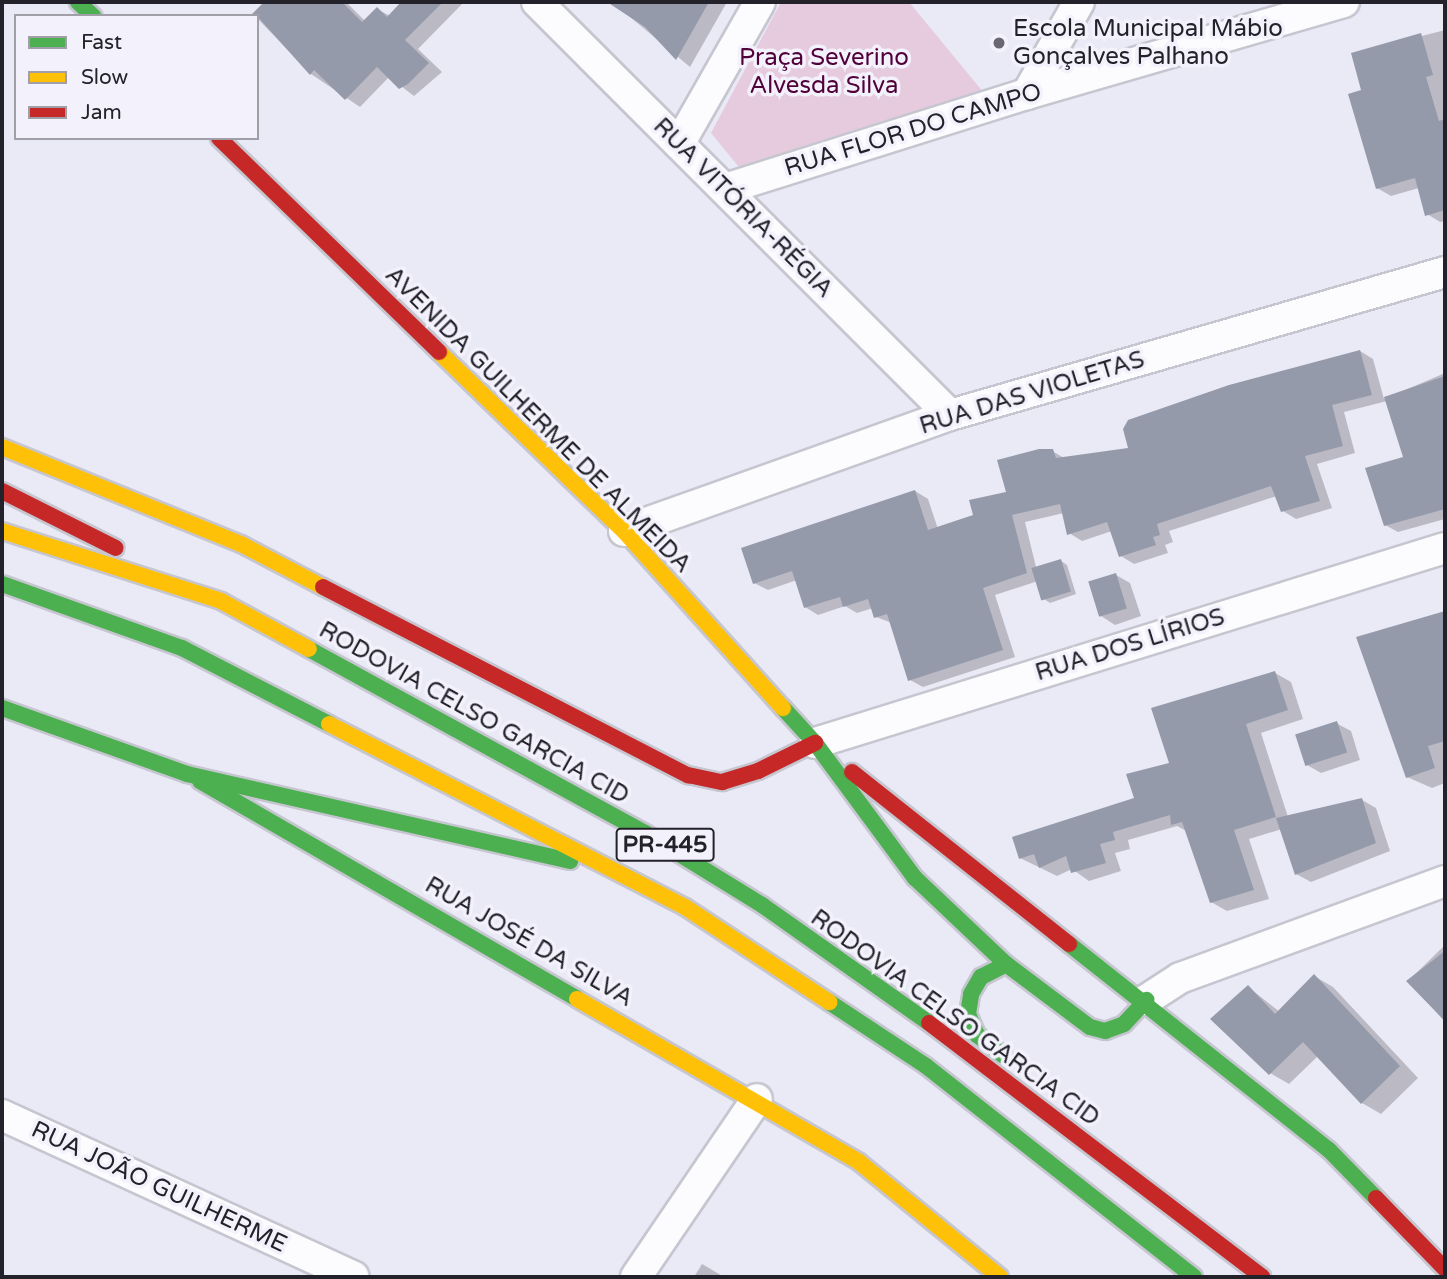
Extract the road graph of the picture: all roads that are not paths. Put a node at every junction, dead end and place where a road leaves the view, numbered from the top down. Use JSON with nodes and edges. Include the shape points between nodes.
{"nodes":[{"id":1,"x":78,"y":2,"type":"edge"},
{"id":2,"x":537,"y":2,"type":"edge"},
{"id":3,"x":761,"y":2,"type":"edge"},
{"id":4,"x":1079,"y":2,"type":"edge"},
{"id":5,"x":1344,"y":2,"type":"edge"},
{"id":6,"x":91,"y":14,"type":"edge"},
{"id":7,"x":1027,"y":94,"type":"junction"},
{"id":8,"x":221,"y":140,"type":"edge"},
{"id":9,"x":679,"y":144,"type":"junction"},
{"id":10,"x":725,"y":189,"type":"junction"},
{"id":11,"x":1445,"y":272,"type":"edge"},
{"id":12,"x":950,"y":415,"type":"junction"},
{"id":13,"x":2,"y":447,"type":"edge"},
{"id":14,"x":2,"y":491,"type":"edge"},
{"id":15,"x":2,"y":531,"type":"edge"},
{"id":16,"x":624,"y":531,"type":"junction"},
{"id":17,"x":1445,"y":548,"type":"edge"},
{"id":18,"x":2,"y":584,"type":"edge"},
{"id":19,"x":221,"y":601,"type":"junction"},
{"id":20,"x":2,"y":708,"type":"edge"},
{"id":21,"x":815,"y":743,"type":"junction"},
{"id":22,"x":187,"y":774,"type":"junction"},
{"id":23,"x":627,"y":874,"type":"junction"},
{"id":24,"x":1445,"y":881,"type":"edge"},
{"id":25,"x":1006,"y":964,"type":"junction"},
{"id":26,"x":1146,"y":1000,"type":"junction"},
{"id":27,"x":1020,"y":1068,"type":"dead end"},
{"id":28,"x":757,"y":1099,"type":"junction"},
{"id":29,"x":2,"y":1115,"type":"edge"},
{"id":30,"x":1203,"y":1210,"type":"dead end"},
{"id":31,"x":1445,"y":1269,"type":"edge"},
{"id":32,"x":354,"y":1277,"type":"edge"},
{"id":33,"x":636,"y":1277,"type":"edge"},
{"id":34,"x":1000,"y":1277,"type":"edge"},
{"id":35,"x":1194,"y":1277,"type":"edge"},
{"id":36,"x":1262,"y":1277,"type":"edge"},
{"id":37,"x":1268,"y":1277,"type":"edge"}],
"edges":[{"from":1,"to":6,"type":"main road"},
{"from":2,"to":9,"type":"street","name":"RUA VITÓRIA-RÉGIA"},
{"from":3,"to":9,"type":"street"},
{"from":4,"to":7,"type":"street"},
{"from":5,"to":7,"type":"street","name":"RUA FLOR DO CAMPO"},
{"from":7,"to":10,"type":"street","name":"RUA FLOR DO CAMPO"},
{"from":8,"to":16,"type":"main road","name":"AVENIDA GUILHERME DE ALMEIDA"},
{"from":9,"to":10,"type":"street","name":"RUA VITÓRIA-RÉGIA"},
{"from":10,"to":12,"type":"street","name":"RUA VITÓRIA-RÉGIA"},
{"from":11,"to":12,"type":"street","name":"RUA DAS VIOLETAS"},
{"from":12,"to":16,"type":"street","name":"RUA DAS VIOLETAS"},
{"from":13,"to":21,"type":"main road","via":[[241,544],[688,775],[722,782],[758,771]]},
{"from":14,"to":19,"type":"main road"},
{"from":15,"to":19,"type":"main road","name":"RODOVIA CELSO GARCIA CID","number":"PR-445"},
{"from":16,"to":21,"type":"main road","name":"AVENIDA GUILHERME DE ALMEIDA"},
{"from":17,"to":21,"type":"street","name":"RUA DOS LÍRIOS"},
{"from":18,"to":23,"type":"main road","number":"PR-445","via":[[183,648]]},
{"from":19,"to":36,"type":"main road","name":"RODOVIA CELSO GARCIA CID","number":"PR-445","via":[[646,833],[762,905],[939,1030]]},
{"from":20,"to":22,"type":"main road","name":"RUA JOSÉ DA SILVA"},
{"from":21,"to":25,"type":"main road","name":"AVENIDA GUILHERME DE ALMEIDA","via":[[915,878]]},
{"from":21,"to":26,"type":"main road","name":"AVENIDA GUILHERME DE ALMEIDA"},
{"from":22,"to":23,"type":"main road"},
{"from":22,"to":28,"type":"main road","name":"RUA JOSÉ DA SILVA"},
{"from":23,"to":35,"type":"main road","number":"PR-445","via":[[685,907],[926,1066]]},
{"from":24,"to":26,"type":"street","via":[[1180,978]]},
{"from":25,"to":26,"type":"main road","name":"AVENIDA GUILHERME DE ALMEIDA","via":[[1090,1027],[1105,1031],[1124,1024]]},
{"from":25,"to":27,"type":"main road","via":[[981,977],[971,994],[968,1014],[977,1035]]},
{"from":26,"to":31,"type":"main road","name":"AVENIDA GUILHERME DE ALMEIDA","via":[[1329,1150]]},
{"from":28,"to":33,"type":"street"},
{"from":28,"to":34,"type":"main road","name":"RUA JOSÉ DA SILVA","via":[[859,1162]]},
{"from":29,"to":32,"type":"street","name":"RUA JOÃO GUILHERME"},
{"from":30,"to":37,"type":"main road"}]}
